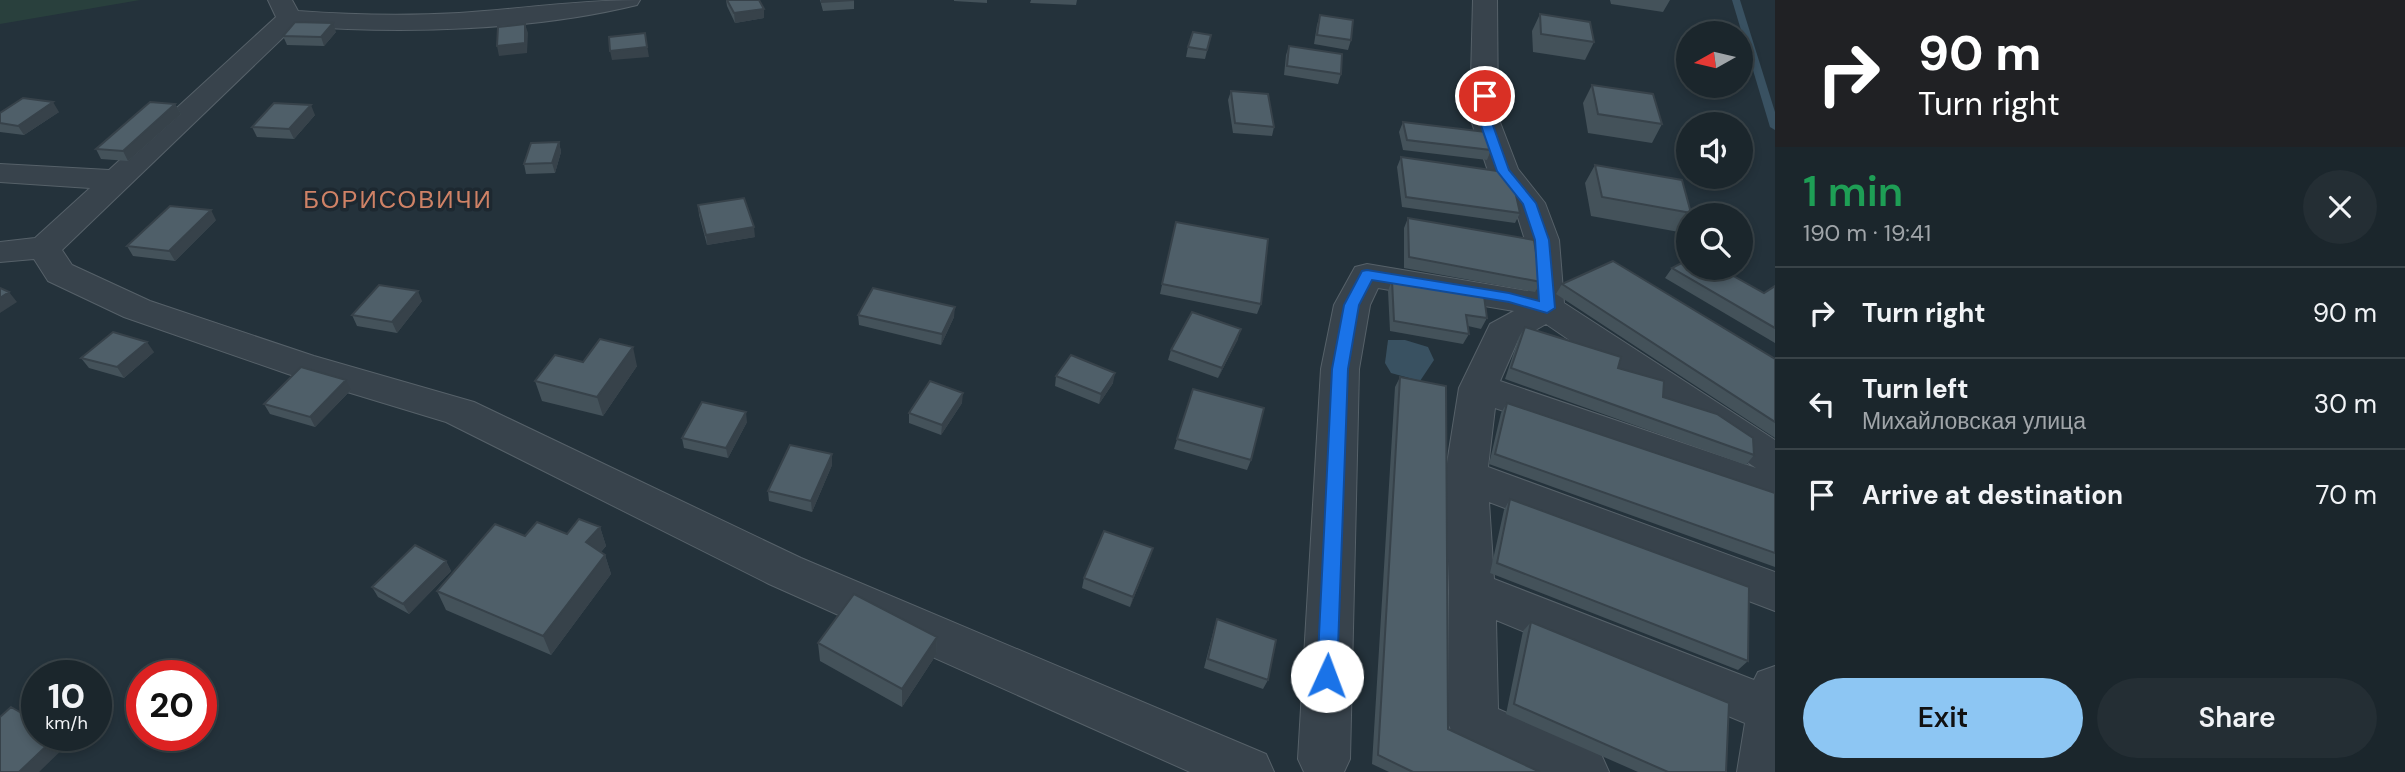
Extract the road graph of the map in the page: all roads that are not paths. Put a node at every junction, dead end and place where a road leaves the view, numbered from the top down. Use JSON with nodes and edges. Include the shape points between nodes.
{"nodes":[{"id":1,"x":628,"y":0,"type":"edge"},
{"id":2,"x":1485,"y":0,"type":"edge"},
{"id":3,"x":285,"y":9,"type":"edge"},
{"id":4,"x":0,"y":173,"type":"edge"},
{"id":5,"x":116,"y":180,"type":"junction"},
{"id":6,"x":44,"y":248,"type":"junction"},
{"id":7,"x":0,"y":252,"type":"edge"},
{"id":8,"x":1547,"y":308,"type":"junction"},
{"id":9,"x":1478,"y":388,"type":"junction"},
{"id":10,"x":1775,"y":460,"type":"edge"},
{"id":11,"x":1466,"y":477,"type":"junction"},
{"id":12,"x":1775,"y":491,"type":"edge"},
{"id":13,"x":1472,"y":590,"type":"junction"},
{"id":14,"x":1775,"y":592,"type":"edge"},
{"id":15,"x":1773,"y":699,"type":"edge"},
{"id":16,"x":1320,"y":768,"type":"edge"},
{"id":17,"x":1248,"y":772,"type":"edge"},
{"id":18,"x":1583,"y":772,"type":"edge"},
{"id":19,"x":1763,"y":772,"type":"edge"}],
"edges":[{"from":1,"to":3,"type":"street","via":[[436,24],[352,24]]},
{"from":2,"to":8,"type":"street","via":[[1484,117],[1503,171],[1529,203],[1542,240]]},
{"from":3,"to":5,"type":"street"},
{"from":4,"to":5,"type":"street"},
{"from":5,"to":6,"type":"street"},
{"from":6,"to":7,"type":"street"},
{"from":6,"to":17,"type":"street","via":[[60,273],[137,309],[301,365],[460,412],[785,571]]},
{"from":8,"to":9,"type":"street","via":[[1503,334]]},
{"from":8,"to":10,"type":"street"},
{"from":8,"to":16,"type":"street","via":[[1367,275],[1352,305],[1340,369]]},
{"from":9,"to":11,"type":"street"},
{"from":9,"to":12,"type":"street"},
{"from":11,"to":13,"type":"street"},
{"from":11,"to":14,"type":"street"},
{"from":13,"to":15,"type":"street"},
{"from":13,"to":18,"type":"street","via":[[1473,723]]},
{"from":15,"to":19,"type":"street"}]}
